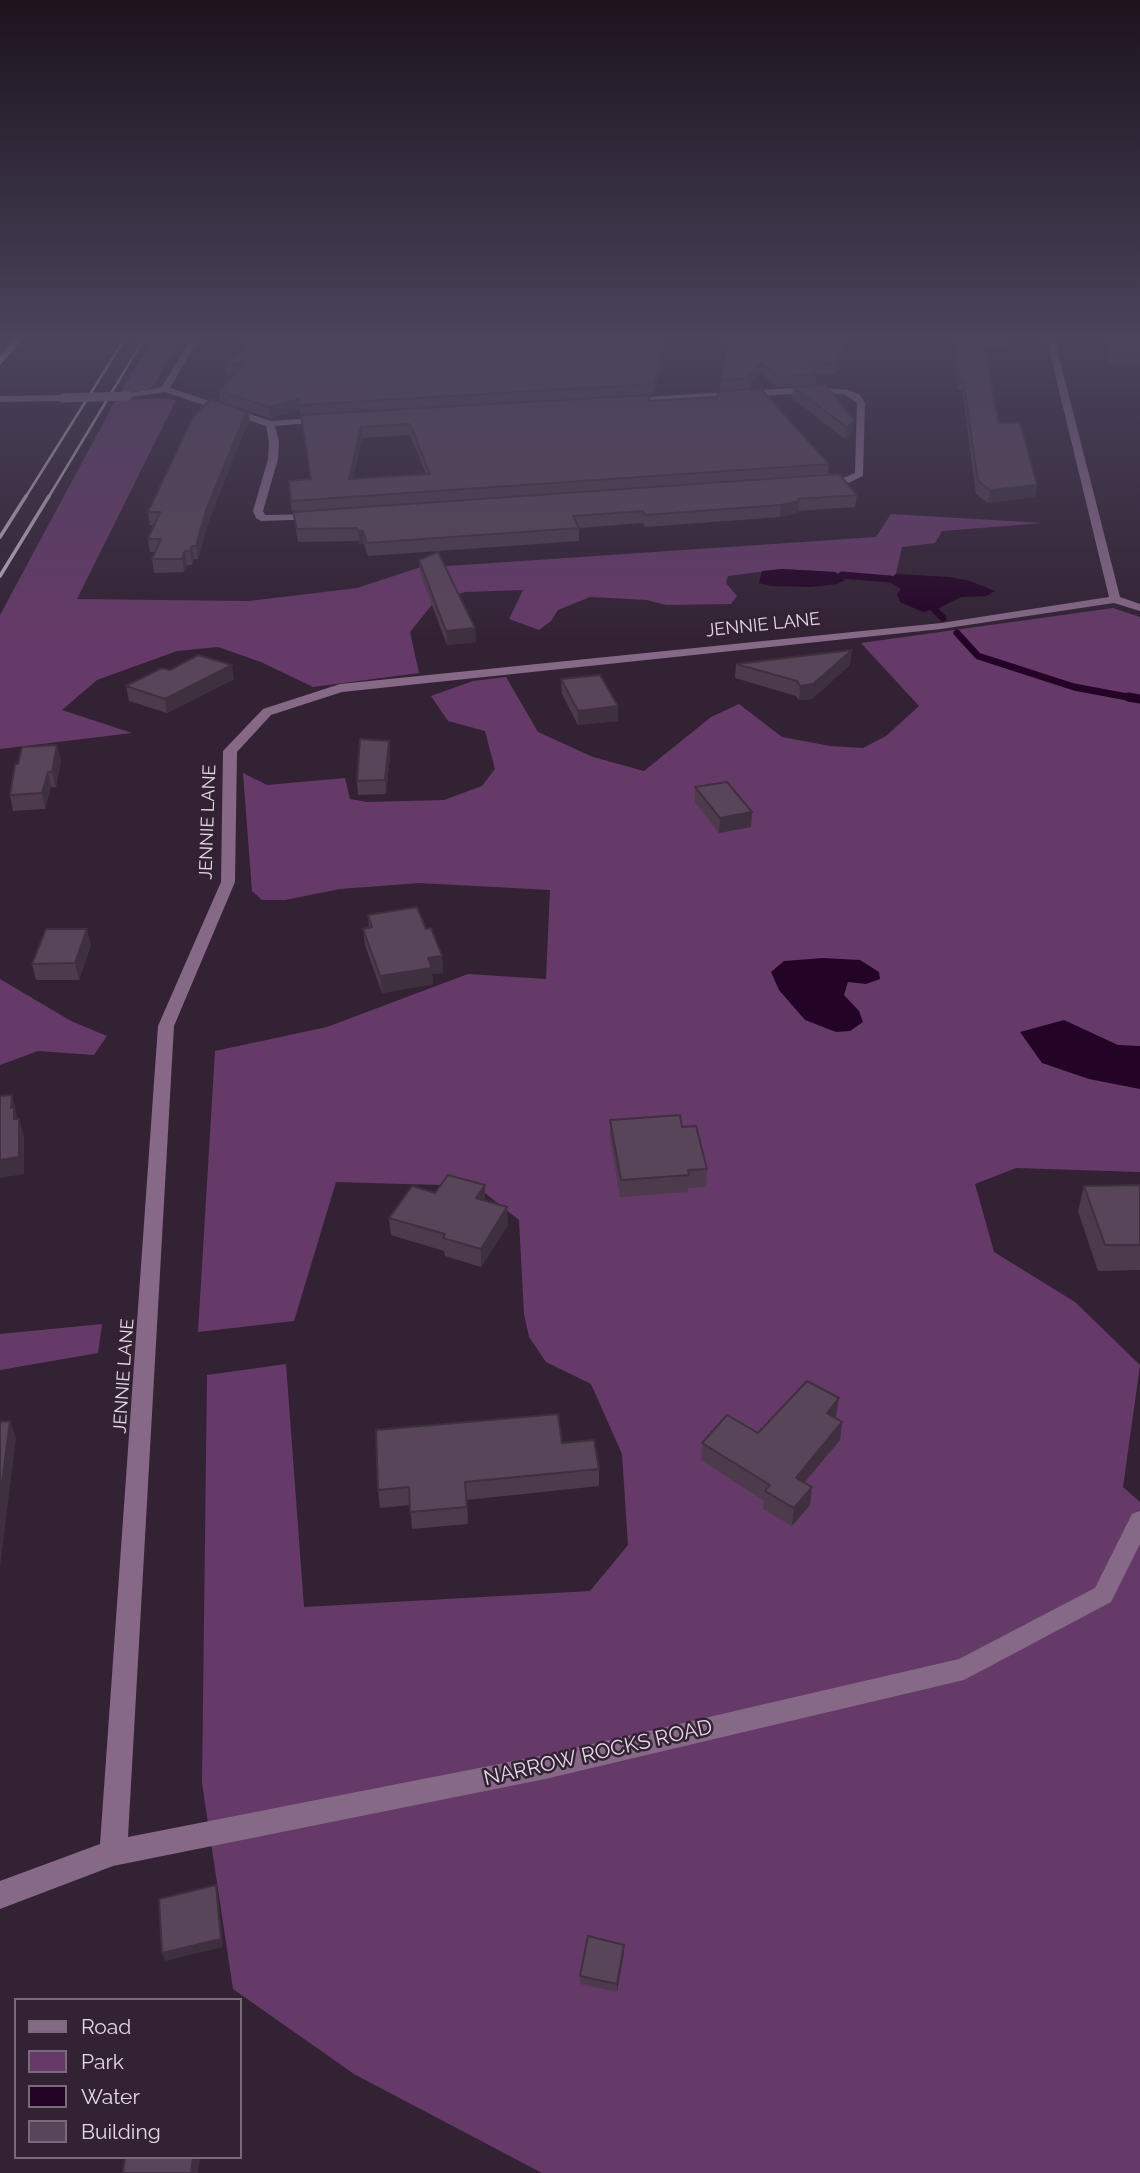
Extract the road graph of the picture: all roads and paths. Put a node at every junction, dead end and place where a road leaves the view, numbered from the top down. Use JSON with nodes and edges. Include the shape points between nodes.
{"nodes":[{"id":1,"x":273,"y":438,"type":"edge"},
{"id":2,"x":861,"y":438,"type":"edge"},
{"id":3,"x":1075,"y":438,"type":"edge"},
{"id":4,"x":813,"y":484,"type":"edge"},
{"id":5,"x":332,"y":516,"type":"edge"},
{"id":6,"x":1115,"y":599,"type":"junction"},
{"id":7,"x":1140,"y":608,"type":"edge"},
{"id":8,"x":1140,"y":1521,"type":"edge"},
{"id":9,"x":113,"y":1853,"type":"junction"},
{"id":10,"x":0,"y":1895,"type":"edge"}],
"edges":[{"from":1,"to":5,"type":"street","via":[[273,458],[257,511],[261,518]]},
{"from":2,"to":4,"type":"street","via":[[860,474]]},
{"from":3,"to":6,"type":"street"},
{"from":6,"to":7,"type":"street"},
{"from":6,"to":9,"type":"street","name":"JENNIE LANE","via":[[941,626],[340,688],[267,712],[230,751],[228,882],[166,1026]]},
{"from":8,"to":9,"type":"street","name":"NARROW ROCKS ROAD","via":[[1103,1595],[964,1669],[545,1767]]},
{"from":9,"to":10,"type":"street","name":"NARROW ROCKS ROAD"}]}
